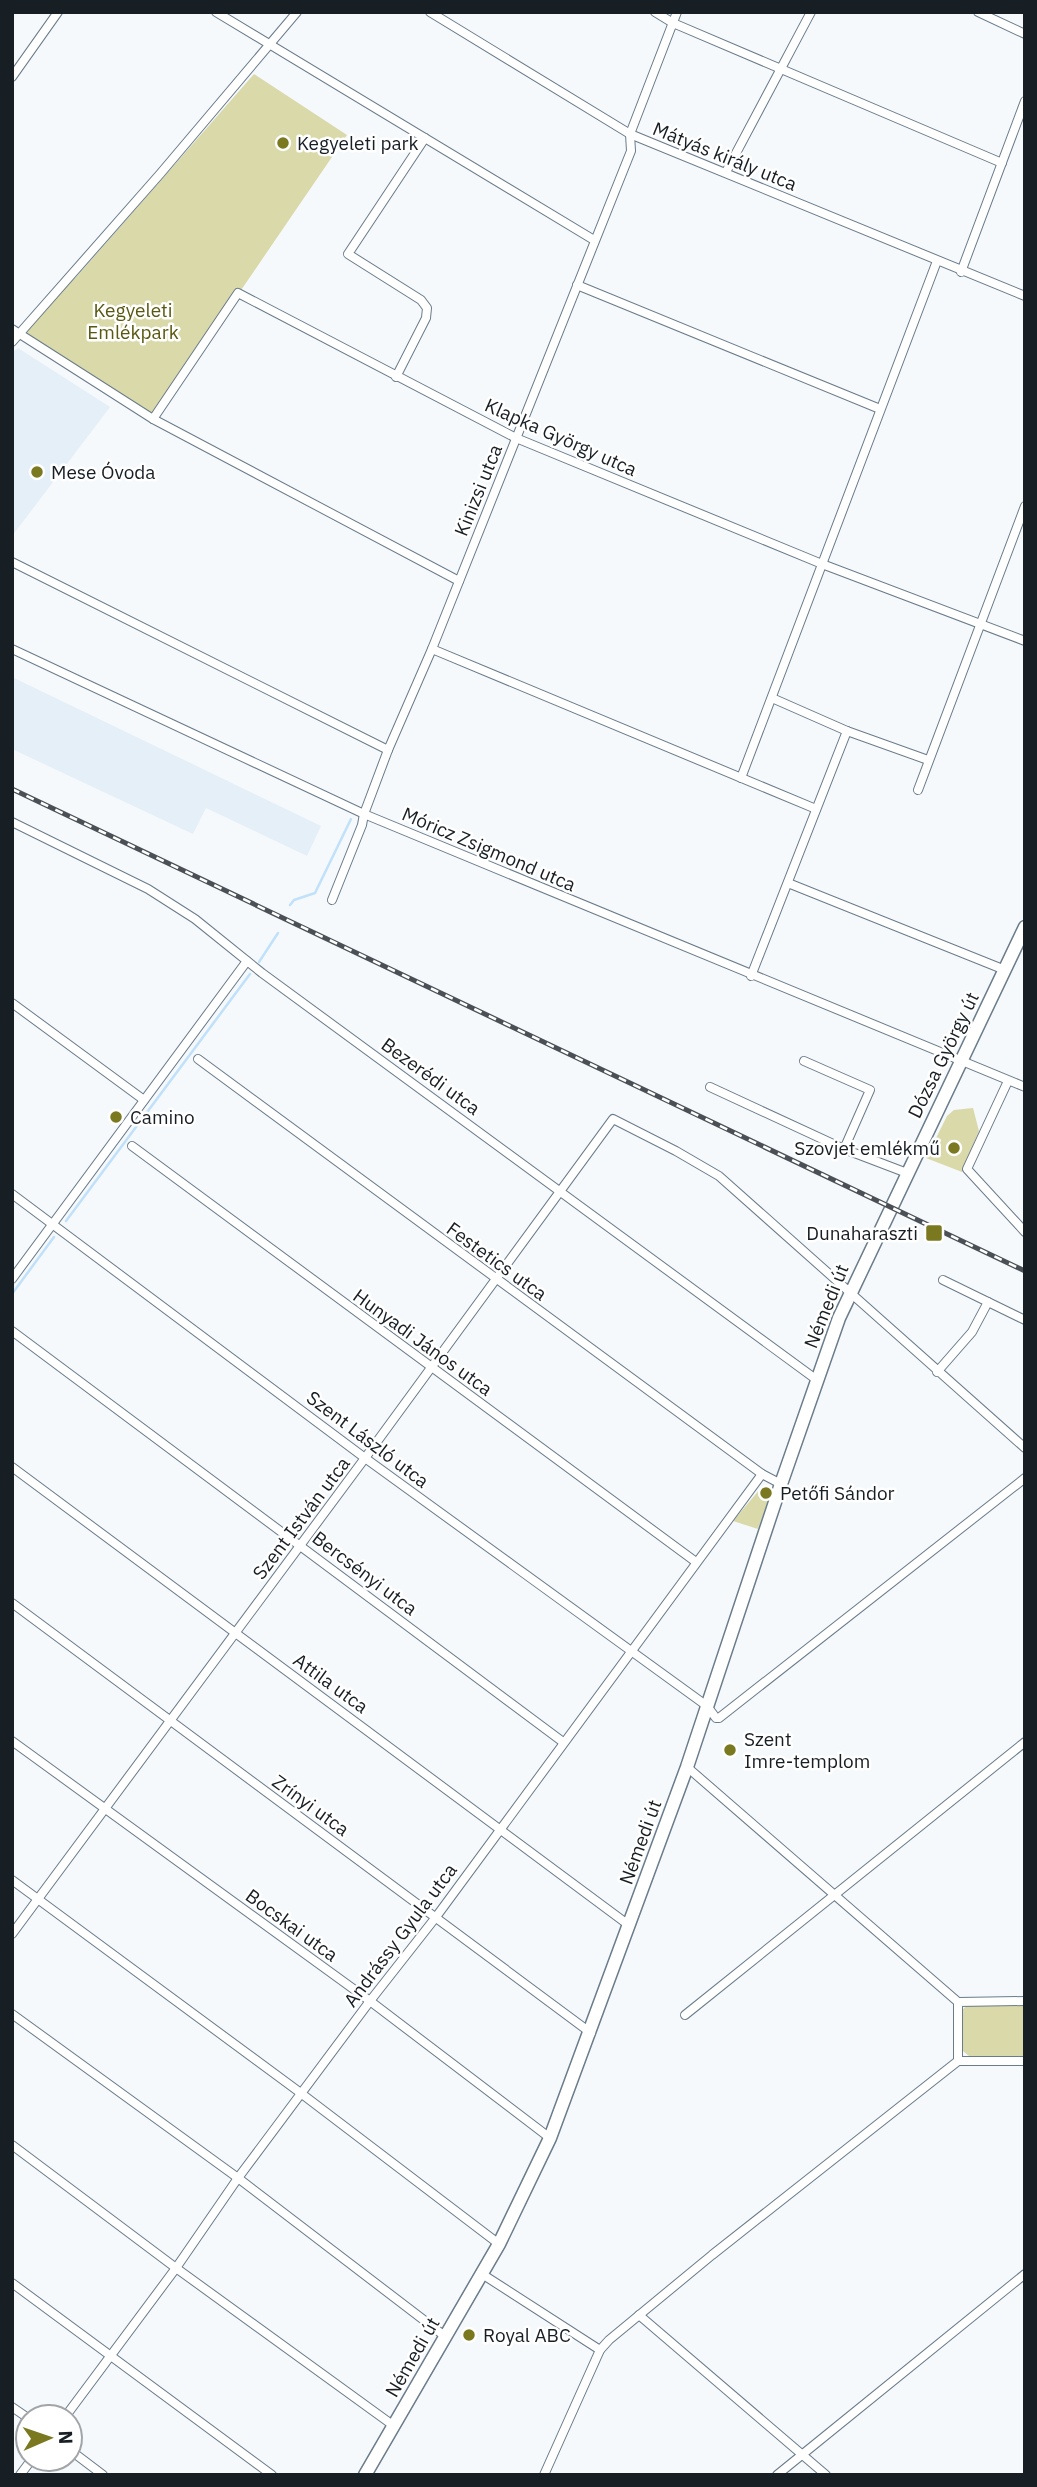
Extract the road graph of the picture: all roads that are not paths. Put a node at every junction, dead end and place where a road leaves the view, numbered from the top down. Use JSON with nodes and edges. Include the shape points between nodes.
{"nodes":[{"id":1,"x":58,"y":12,"type":"edge"},
{"id":2,"x":216,"y":12,"type":"edge"},
{"id":3,"x":297,"y":12,"type":"edge"},
{"id":4,"x":430,"y":12,"type":"edge"},
{"id":5,"x":655,"y":12,"type":"edge"},
{"id":6,"x":677,"y":12,"type":"edge"},
{"id":7,"x":811,"y":12,"type":"edge"},
{"id":8,"x":978,"y":12,"type":"edge"},
{"id":9,"x":673,"y":23,"type":"junction"},
{"id":10,"x":1025,"y":34,"type":"edge"},
{"id":11,"x":270,"y":46,"type":"junction"},
{"id":12,"x":780,"y":67,"type":"junction"},
{"id":13,"x":12,"y":77,"type":"edge"},
{"id":14,"x":1025,"y":100,"type":"edge"},
{"id":15,"x":630,"y":134,"type":"junction"},
{"id":16,"x":425,"y":138,"type":"junction"},
{"id":17,"x":1002,"y":163,"type":"junction"},
{"id":18,"x":726,"y":172,"type":"junction"},
{"id":19,"x":594,"y":240,"type":"junction"},
{"id":20,"x":937,"y":261,"type":"junction"},
{"id":21,"x":961,"y":272,"type":"junction"},
{"id":22,"x":577,"y":285,"type":"junction"},
{"id":23,"x":1025,"y":296,"type":"edge"},
{"id":24,"x":16,"y":331,"type":"edge"},
{"id":25,"x":12,"y":342,"type":"edge"},
{"id":26,"x":396,"y":377,"type":"junction"},
{"id":27,"x":880,"y":409,"type":"junction"},
{"id":28,"x":153,"y":419,"type":"junction"},
{"id":29,"x":516,"y":438,"type":"junction"},
{"id":30,"x":1025,"y":506,"type":"edge"},
{"id":31,"x":12,"y":562,"type":"edge"},
{"id":32,"x":822,"y":564,"type":"junction"},
{"id":33,"x":459,"y":581,"type":"junction"},
{"id":34,"x":980,"y":624,"type":"junction"},
{"id":35,"x":1025,"y":642,"type":"edge"},
{"id":36,"x":12,"y":649,"type":"edge"},
{"id":37,"x":432,"y":649,"type":"junction"},
{"id":38,"x":772,"y":698,"type":"junction"},
{"id":39,"x":847,"y":731,"type":"junction"},
{"id":40,"x":388,"y":750,"type":"junction"},
{"id":41,"x":928,"y":760,"type":"junction"},
{"id":42,"x":741,"y":778,"type":"junction"},
{"id":43,"x":918,"y":790,"type":"dead end"},
{"id":44,"x":816,"y":809,"type":"junction"},
{"id":45,"x":364,"y":814,"type":"junction"},
{"id":46,"x":12,"y":822,"type":"edge"},
{"id":47,"x":788,"y":883,"type":"junction"},
{"id":48,"x":332,"y":900,"type":"dead end"},
{"id":49,"x":1025,"y":927,"type":"edge"},
{"id":50,"x":247,"y":961,"type":"junction"},
{"id":51,"x":1005,"y":970,"type":"junction"},
{"id":52,"x":751,"y":975,"type":"junction"},
{"id":53,"x":12,"y":1003,"type":"edge"},
{"id":54,"x":198,"y":1059,"type":"dead end"},
{"id":55,"x":804,"y":1061,"type":"dead end"},
{"id":56,"x":961,"y":1062,"type":"junction"},
{"id":57,"x":1008,"y":1081,"type":"junction"},
{"id":58,"x":710,"y":1087,"type":"dead end"},
{"id":59,"x":1025,"y":1087,"type":"edge"},
{"id":60,"x":144,"y":1100,"type":"junction"},
{"id":61,"x":132,"y":1146,"type":"dead end"},
{"id":62,"x":844,"y":1149,"type":"junction"},
{"id":63,"x":907,"y":1172,"type":"junction"},
{"id":64,"x":560,"y":1190,"type":"junction"},
{"id":65,"x":12,"y":1194,"type":"edge"},
{"id":66,"x":895,"y":1199,"type":"joint"},
{"id":67,"x":53,"y":1224,"type":"junction"},
{"id":68,"x":1025,"y":1232,"type":"edge"},
{"id":69,"x":12,"y":1279,"type":"edge"},
{"id":70,"x":495,"y":1279,"type":"junction"},
{"id":71,"x":943,"y":1280,"type":"dead end"},
{"id":72,"x":850,"y":1293,"type":"junction"},
{"id":73,"x":988,"y":1302,"type":"junction"},
{"id":74,"x":1025,"y":1320,"type":"edge"},
{"id":75,"x":12,"y":1331,"type":"edge"},
{"id":76,"x":432,"y":1367,"type":"junction"},
{"id":77,"x":937,"y":1373,"type":"junction"},
{"id":78,"x":817,"y":1380,"type":"junction"},
{"id":79,"x":1025,"y":1448,"type":"edge"},
{"id":80,"x":365,"y":1458,"type":"junction"},
{"id":81,"x":12,"y":1467,"type":"edge"},
{"id":82,"x":762,"y":1474,"type":"junction"},
{"id":83,"x":1025,"y":1478,"type":"edge"},
{"id":84,"x":781,"y":1484,"type":"junction"},
{"id":85,"x":302,"y":1545,"type":"junction"},
{"id":86,"x":696,"y":1562,"type":"junction"},
{"id":87,"x":12,"y":1603,"type":"edge"},
{"id":88,"x":235,"y":1633,"type":"junction"},
{"id":89,"x":630,"y":1651,"type":"junction"},
{"id":90,"x":707,"y":1706,"type":"junction"},
{"id":91,"x":170,"y":1721,"type":"junction"},
{"id":92,"x":12,"y":1741,"type":"edge"},
{"id":93,"x":563,"y":1742,"type":"junction"},
{"id":94,"x":1025,"y":1742,"type":"edge"},
{"id":95,"x":687,"y":1767,"type":"junction"},
{"id":96,"x":104,"y":1809,"type":"junction"},
{"id":97,"x":500,"y":1829,"type":"junction"},
{"id":98,"x":12,"y":1880,"type":"edge"},
{"id":99,"x":836,"y":1894,"type":"junction"},
{"id":100,"x":38,"y":1900,"type":"junction"},
{"id":101,"x":436,"y":1917,"type":"junction"},
{"id":102,"x":630,"y":1926,"type":"junction"},
{"id":103,"x":12,"y":1934,"type":"edge"},
{"id":104,"x":370,"y":2001,"type":"junction"},
{"id":105,"x":1025,"y":2001,"type":"edge"},
{"id":106,"x":958,"y":2002,"type":"junction"},
{"id":107,"x":12,"y":2014,"type":"edge"},
{"id":108,"x":685,"y":2015,"type":"dead end"},
{"id":109,"x":591,"y":2032,"type":"junction"},
{"id":110,"x":958,"y":2061,"type":"junction"},
{"id":111,"x":1025,"y":2061,"type":"edge"},
{"id":112,"x":301,"y":2093,"type":"junction"},
{"id":113,"x":550,"y":2138,"type":"junction"},
{"id":114,"x":12,"y":2145,"type":"edge"},
{"id":115,"x":238,"y":2178,"type":"junction"},
{"id":116,"x":499,"y":2244,"type":"junction"},
{"id":117,"x":176,"y":2268,"type":"junction"},
{"id":118,"x":482,"y":2274,"type":"junction"},
{"id":119,"x":1025,"y":2274,"type":"edge"},
{"id":120,"x":12,"y":2283,"type":"edge"},
{"id":121,"x":639,"y":2315,"type":"junction"},
{"id":122,"x":446,"y":2337,"type":"junction"},
{"id":123,"x":600,"y":2350,"type":"junction"},
{"id":124,"x":110,"y":2357,"type":"junction"},
{"id":125,"x":76,"y":2403,"type":"edge"},
{"id":126,"x":394,"y":2426,"type":"junction"},
{"id":127,"x":803,"y":2454,"type":"junction"},
{"id":128,"x":84,"y":2461,"type":"edge"},
{"id":129,"x":103,"y":2475,"type":"edge"},
{"id":130,"x":272,"y":2475,"type":"edge"},
{"id":131,"x":365,"y":2475,"type":"edge"},
{"id":132,"x":544,"y":2475,"type":"edge"},
{"id":133,"x":777,"y":2475,"type":"edge"},
{"id":134,"x":826,"y":2475,"type":"edge"}],
"edges":[{"from":1,"to":13,"type":"street"},
{"from":2,"to":11,"type":"street"},
{"from":3,"to":11,"type":"street"},
{"from":4,"to":15,"type":"street","name":"Mátyás király utca"},
{"from":5,"to":9,"type":"street"},
{"from":6,"to":9,"type":"street","name":"Kinizsi utca"},
{"from":7,"to":12,"type":"street"},
{"from":8,"to":10,"type":"street"},
{"from":9,"to":12,"type":"street"},
{"from":9,"to":15,"type":"street","name":"Kinizsi utca"},
{"from":11,"to":16,"type":"street"},
{"from":11,"to":24,"type":"street"},
{"from":12,"to":17,"type":"street"},
{"from":12,"to":18,"type":"street"},
{"from":14,"to":17,"type":"street"},
{"from":15,"to":18,"type":"street","name":"Mátyás király utca"},
{"from":15,"to":19,"type":"street","name":"Kinizsi utca","via":[[631,151]]},
{"from":16,"to":19,"type":"street"},
{"from":16,"to":26,"type":"street","via":[[348,254],[427,307],[426,318]]},
{"from":17,"to":21,"type":"street"},
{"from":18,"to":20,"type":"street","name":"Mátyás király utca"},
{"from":19,"to":22,"type":"street","name":"Kinizsi utca"},
{"from":20,"to":21,"type":"street","name":"Mátyás király utca"},
{"from":20,"to":27,"type":"street"},
{"from":21,"to":23,"type":"street","name":"Mátyás király utca"},
{"from":22,"to":27,"type":"street"},
{"from":22,"to":29,"type":"street","name":"Kinizsi utca"},
{"from":24,"to":25,"type":"street"},
{"from":24,"to":28,"type":"street"},
{"from":26,"to":28,"type":"street","name":"Klapka György utca","via":[[239,293]]},
{"from":26,"to":29,"type":"street","name":"Klapka György utca"},
{"from":27,"to":32,"type":"street"},
{"from":28,"to":33,"type":"street"},
{"from":29,"to":32,"type":"street","name":"Klapka György utca"},
{"from":29,"to":33,"type":"street","name":"Kinizsi utca"},
{"from":30,"to":34,"type":"street"},
{"from":31,"to":40,"type":"street"},
{"from":32,"to":34,"type":"street","name":"Klapka György utca"},
{"from":32,"to":38,"type":"street"},
{"from":33,"to":37,"type":"street","name":"Kinizsi utca"},
{"from":34,"to":35,"type":"street","name":"Klapka György utca"},
{"from":34,"to":41,"type":"street"},
{"from":36,"to":45,"type":"street","name":"Móricz Zsigmond utca"},
{"from":37,"to":40,"type":"street","name":"Kinizsi utca"},
{"from":37,"to":42,"type":"street"},
{"from":38,"to":39,"type":"street"},
{"from":38,"to":42,"type":"street"},
{"from":39,"to":41,"type":"street"},
{"from":39,"to":44,"type":"street"},
{"from":40,"to":45,"type":"street","name":"Kinizsi utca"},
{"from":41,"to":43,"type":"street"},
{"from":42,"to":44,"type":"street"},
{"from":44,"to":47,"type":"street"},
{"from":45,"to":48,"type":"street","name":"Kinizsi utca"},
{"from":45,"to":52,"type":"street","name":"Móricz Zsigmond utca"},
{"from":46,"to":50,"type":"street","name":"Bezerédi utca","via":[[148,889]]},
{"from":47,"to":51,"type":"street"},
{"from":47,"to":52,"type":"street"},
{"from":49,"to":51,"type":"main road","name":"Dózsa György út"},
{"from":50,"to":60,"type":"street"},
{"from":50,"to":64,"type":"street","name":"Bezerédi utca"},
{"from":51,"to":56,"type":"main road","name":"Dózsa György út"},
{"from":52,"to":56,"type":"street","name":"Móricz Zsigmond utca"},
{"from":53,"to":60,"type":"street"},
{"from":54,"to":70,"type":"street","name":"Festetics utca"},
{"from":55,"to":62,"type":"street","via":[[870,1090]]},
{"from":56,"to":57,"type":"street","name":"Móricz Zsigmond utca"},
{"from":56,"to":63,"type":"main road","name":"Dózsa György út"},
{"from":57,"to":59,"type":"street","name":"Móricz Zsigmond utca"},
{"from":57,"to":68,"type":"street","via":[[967,1169]]},
{"from":58,"to":62,"type":"street"},
{"from":60,"to":67,"type":"street"},
{"from":61,"to":76,"type":"street","name":"Hunyadi János utca"},
{"from":62,"to":63,"type":"street"},
{"from":63,"to":66,"type":"main road","name":"Dózsa György út"},
{"from":64,"to":70,"type":"street","name":"Szent István utca"},
{"from":64,"to":72,"type":"street","name":"Szent István utca","via":[[612,1119],[719,1176]]},
{"from":64,"to":78,"type":"street","name":"Bezerédi utca"},
{"from":65,"to":67,"type":"street","name":"Szent László utca"},
{"from":66,"to":72,"type":"main road","name":"Némedi út"},
{"from":67,"to":69,"type":"street"},
{"from":67,"to":80,"type":"street","name":"Szent László utca"},
{"from":70,"to":76,"type":"street","name":"Szent István utca"},
{"from":70,"to":82,"type":"street","name":"Festetics utca"},
{"from":71,"to":73,"type":"street"},
{"from":72,"to":77,"type":"street"},
{"from":72,"to":78,"type":"main road","name":"Némedi út"},
{"from":73,"to":74,"type":"street"},
{"from":73,"to":77,"type":"street","via":[[972,1332]]},
{"from":75,"to":85,"type":"street","name":"Bercsényi utca"},
{"from":76,"to":80,"type":"street","name":"Szent István utca"},
{"from":76,"to":86,"type":"street","name":"Hunyadi János utca"},
{"from":77,"to":79,"type":"street"},
{"from":78,"to":84,"type":"main road","name":"Némedi út"},
{"from":80,"to":85,"type":"street","name":"Szent István utca"},
{"from":80,"to":89,"type":"street","name":"Szent László utca"},
{"from":81,"to":88,"type":"street","name":"Attila utca"},
{"from":82,"to":84,"type":"street","name":"Festetics utca"},
{"from":82,"to":86,"type":"street","name":"Andrássy Gyula utca"},
{"from":83,"to":90,"type":"street","via":[[719,1718]]},
{"from":84,"to":90,"type":"main road","name":"Némedi út"},
{"from":85,"to":88,"type":"street","name":"Szent István utca"},
{"from":85,"to":93,"type":"street","name":"Bercsényi utca"},
{"from":86,"to":89,"type":"street","name":"Andrássy Gyula utca"},
{"from":87,"to":91,"type":"street","name":"Zrínyi utca"},
{"from":88,"to":91,"type":"street","name":"Szent István utca"},
{"from":88,"to":97,"type":"street","name":"Attila utca"},
{"from":89,"to":90,"type":"street","name":"Szent László utca"},
{"from":89,"to":93,"type":"street","name":"Andrássy Gyula utca"},
{"from":90,"to":95,"type":"main road","name":"Némedi út"},
{"from":91,"to":96,"type":"street","name":"Szent István utca"},
{"from":91,"to":101,"type":"street","name":"Zrínyi utca"},
{"from":92,"to":96,"type":"street","name":"Bocskai utca"},
{"from":93,"to":97,"type":"street","name":"Andrássy Gyula utca"},
{"from":94,"to":99,"type":"street"},
{"from":95,"to":99,"type":"street"},
{"from":95,"to":102,"type":"main road","name":"Némedi út"},
{"from":96,"to":100,"type":"street","name":"Szent István utca"},
{"from":96,"to":104,"type":"street","name":"Bocskai utca"},
{"from":97,"to":101,"type":"street","name":"Andrássy Gyula utca"},
{"from":97,"to":102,"type":"street","name":"Attila utca"},
{"from":98,"to":100,"type":"street"},
{"from":99,"to":106,"type":"street"},
{"from":99,"to":108,"type":"street"},
{"from":100,"to":103,"type":"street","name":"Szent István utca"},
{"from":100,"to":112,"type":"street"},
{"from":101,"to":104,"type":"street","name":"Andrássy Gyula utca"},
{"from":101,"to":109,"type":"street","name":"Zrínyi utca"},
{"from":102,"to":109,"type":"main road","name":"Némedi út"},
{"from":104,"to":112,"type":"street","name":"Andrássy Gyula utca"},
{"from":104,"to":113,"type":"street","name":"Bocskai utca"},
{"from":105,"to":106,"type":"street"},
{"from":106,"to":110,"type":"street"},
{"from":107,"to":115,"type":"street"},
{"from":109,"to":113,"type":"main road","name":"Némedi út"},
{"from":110,"to":111,"type":"street"},
{"from":110,"to":121,"type":"street"},
{"from":112,"to":115,"type":"street","name":"Andrássy Gyula utca"},
{"from":112,"to":116,"type":"street"},
{"from":113,"to":116,"type":"main road","name":"Némedi út"},
{"from":114,"to":117,"type":"street"},
{"from":115,"to":117,"type":"street","name":"Andrássy Gyula utca"},
{"from":115,"to":122,"type":"street"},
{"from":116,"to":118,"type":"main road","name":"Némedi út"},
{"from":117,"to":124,"type":"street","name":"Andrássy Gyula utca"},
{"from":117,"to":126,"type":"street"},
{"from":118,"to":122,"type":"main road","name":"Némedi út"},
{"from":118,"to":123,"type":"street"},
{"from":119,"to":127,"type":"street"},
{"from":120,"to":124,"type":"street"},
{"from":121,"to":123,"type":"street"},
{"from":121,"to":127,"type":"street"},
{"from":122,"to":126,"type":"main road","name":"Némedi út"},
{"from":123,"to":132,"type":"street"},
{"from":124,"to":125,"type":"street","name":"Andrássy Gyula utca"},
{"from":124,"to":130,"type":"street"},
{"from":126,"to":131,"type":"main road","name":"Némedi út"},
{"from":127,"to":133,"type":"street"},
{"from":127,"to":134,"type":"street"},
{"from":128,"to":129,"type":"street"}]}
